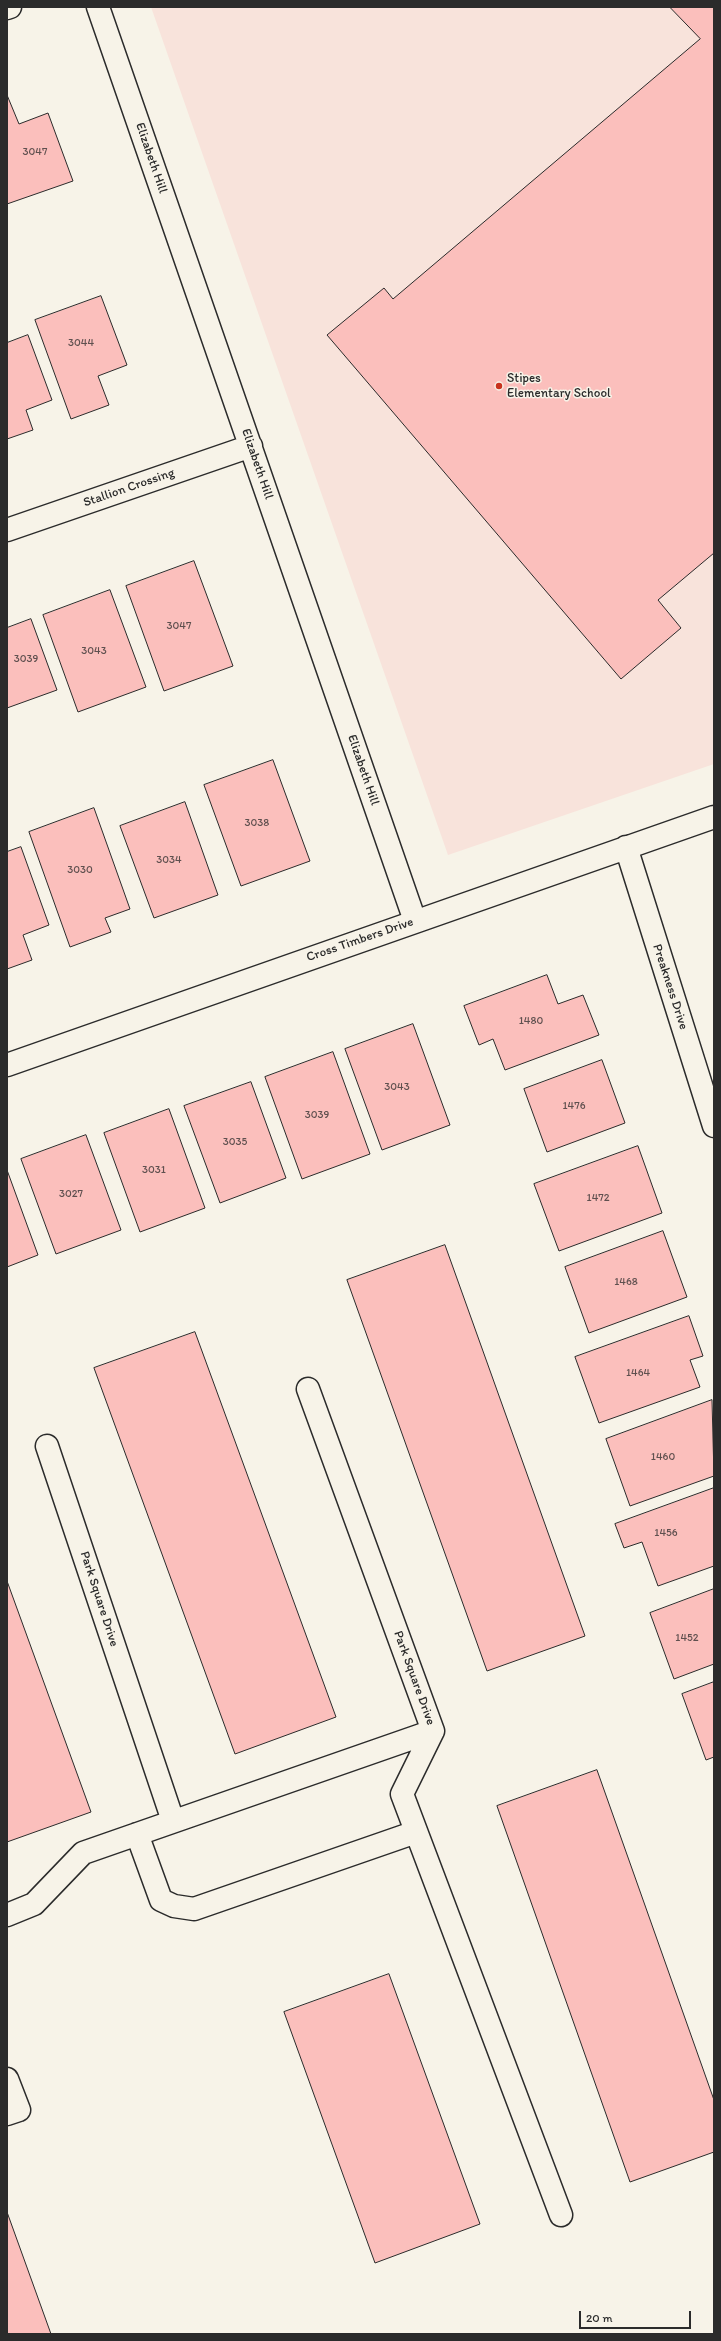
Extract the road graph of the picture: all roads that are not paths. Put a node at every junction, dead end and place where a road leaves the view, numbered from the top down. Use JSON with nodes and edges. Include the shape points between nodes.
{"nodes":[{"id":1,"x":98,"y":7,"type":"edge"},
{"id":2,"x":250,"y":446,"type":"junction"},
{"id":3,"x":7,"y":530,"type":"edge"},
{"id":4,"x":714,"y":816,"type":"edge"},
{"id":5,"x":626,"y":847,"type":"junction"},
{"id":6,"x":415,"y":921,"type":"junction"},
{"id":7,"x":7,"y":1065,"type":"edge"},
{"id":8,"x":714,"y":1126,"type":"edge"},
{"id":9,"x":308,"y":1389,"type":"dead end"},
{"id":10,"x":48,"y":1446,"type":"dead end"},
{"id":11,"x":433,"y":1731,"type":"junction"},
{"id":12,"x":173,"y":1821,"type":"junction"},
{"id":13,"x":416,"y":1832,"type":"junction"},
{"id":14,"x":137,"y":1834,"type":"junction"},
{"id":15,"x":7,"y":1915,"type":"edge"},
{"id":16,"x":7,"y":2078,"type":"edge"},
{"id":17,"x":7,"y":2114,"type":"edge"},
{"id":18,"x":561,"y":2215,"type":"dead end"}],
"edges":[{"from":1,"to":2,"type":"street","name":"Elizabeth Hill"},
{"from":2,"to":3,"type":"street","name":"Stallion Crossing"},
{"from":2,"to":6,"type":"street","name":"Elizabeth Hill"},
{"from":4,"to":5,"type":"street","name":"Cross Timbers Drive"},
{"from":5,"to":6,"type":"street","name":"Cross Timbers Drive"},
{"from":5,"to":8,"type":"street","name":"Preakness Drive"},
{"from":6,"to":7,"type":"street","name":"Cross Timbers Drive"},
{"from":9,"to":11,"type":"street","name":"Park Square Drive"},
{"from":10,"to":12,"type":"street","name":"Park Square Drive"},
{"from":11,"to":12,"type":"street","name":"Park Square Drive"},
{"from":11,"to":13,"type":"street","via":[[402,1794]]},
{"from":12,"to":14,"type":"street","name":"Park Square Drive"},
{"from":13,"to":14,"type":"street","via":[[194,1908],[174,1906],[162,1900]]},
{"from":13,"to":18,"type":"street"},
{"from":14,"to":15,"type":"street","name":"Park Square Drive","via":[[84,1853],[34,1904]]},
{"from":16,"to":17,"type":"street","via":[[18,2110]]}]}
